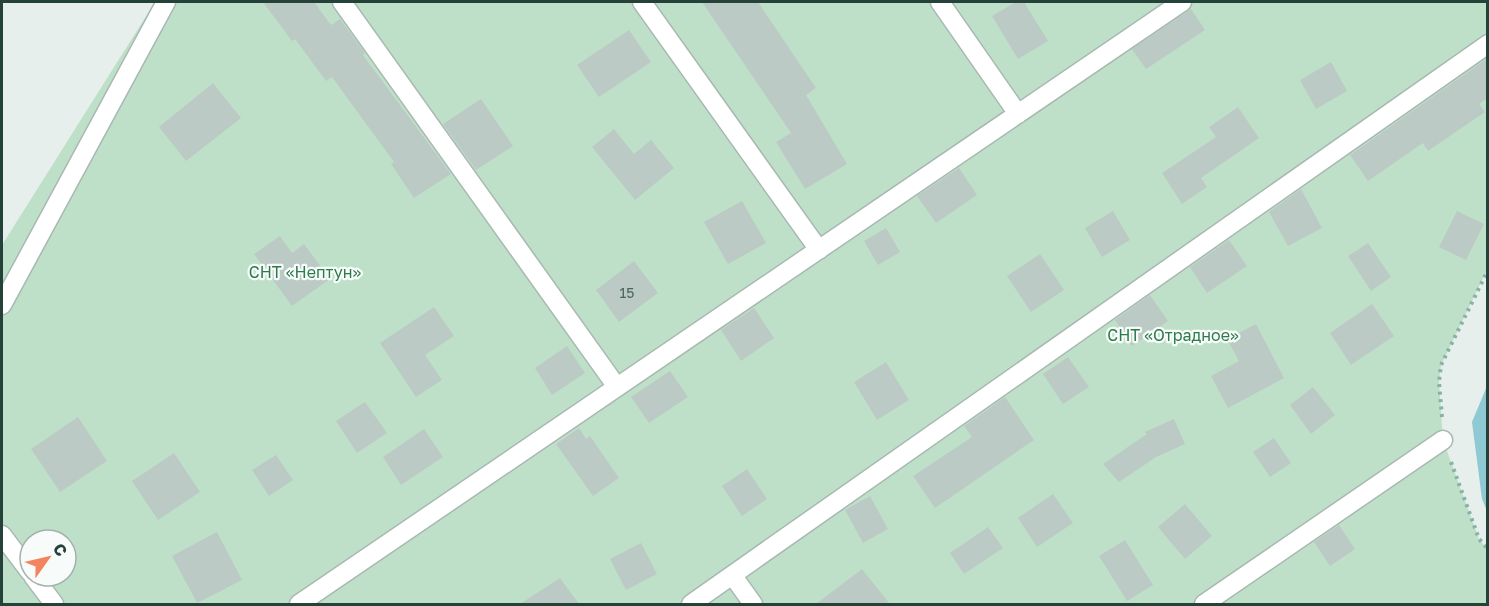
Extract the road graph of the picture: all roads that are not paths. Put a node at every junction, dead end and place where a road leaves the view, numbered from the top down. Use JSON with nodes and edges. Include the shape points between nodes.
{"nodes":[{"id":1,"x":166,"y":2,"type":"edge"},
{"id":2,"x":342,"y":2,"type":"edge"},
{"id":3,"x":642,"y":2,"type":"edge"},
{"id":4,"x":940,"y":2,"type":"edge"},
{"id":5,"x":1182,"y":2,"type":"edge"},
{"id":6,"x":1488,"y":44,"type":"edge"},
{"id":7,"x":1018,"y":114,"type":"junction"},
{"id":8,"x":819,"y":250,"type":"junction"},
{"id":9,"x":2,"y":305,"type":"edge"},
{"id":10,"x":617,"y":387,"type":"junction"},
{"id":11,"x":1443,"y":440,"type":"road end"},
{"id":12,"x":2,"y":535,"type":"edge"},
{"id":13,"x":18,"y":556,"type":"edge"},
{"id":14,"x":733,"y":576,"type":"junction"},
{"id":15,"x":42,"y":588,"type":"edge"},
{"id":16,"x":54,"y":604,"type":"edge"},
{"id":17,"x":300,"y":604,"type":"edge"},
{"id":18,"x":690,"y":604,"type":"edge"},
{"id":19,"x":753,"y":604,"type":"edge"},
{"id":20,"x":1204,"y":604,"type":"edge"}],
"edges":[{"from":1,"to":9,"type":"street"},
{"from":2,"to":10,"type":"street"},
{"from":3,"to":8,"type":"street"},
{"from":4,"to":7,"type":"street"},
{"from":5,"to":7,"type":"street"},
{"from":6,"to":14,"type":"street"},
{"from":7,"to":8,"type":"street"},
{"from":8,"to":10,"type":"street"},
{"from":10,"to":17,"type":"street"},
{"from":11,"to":20,"type":"street"},
{"from":12,"to":13,"type":"street"},
{"from":14,"to":18,"type":"street"},
{"from":14,"to":19,"type":"street"},
{"from":15,"to":16,"type":"street"}]}
